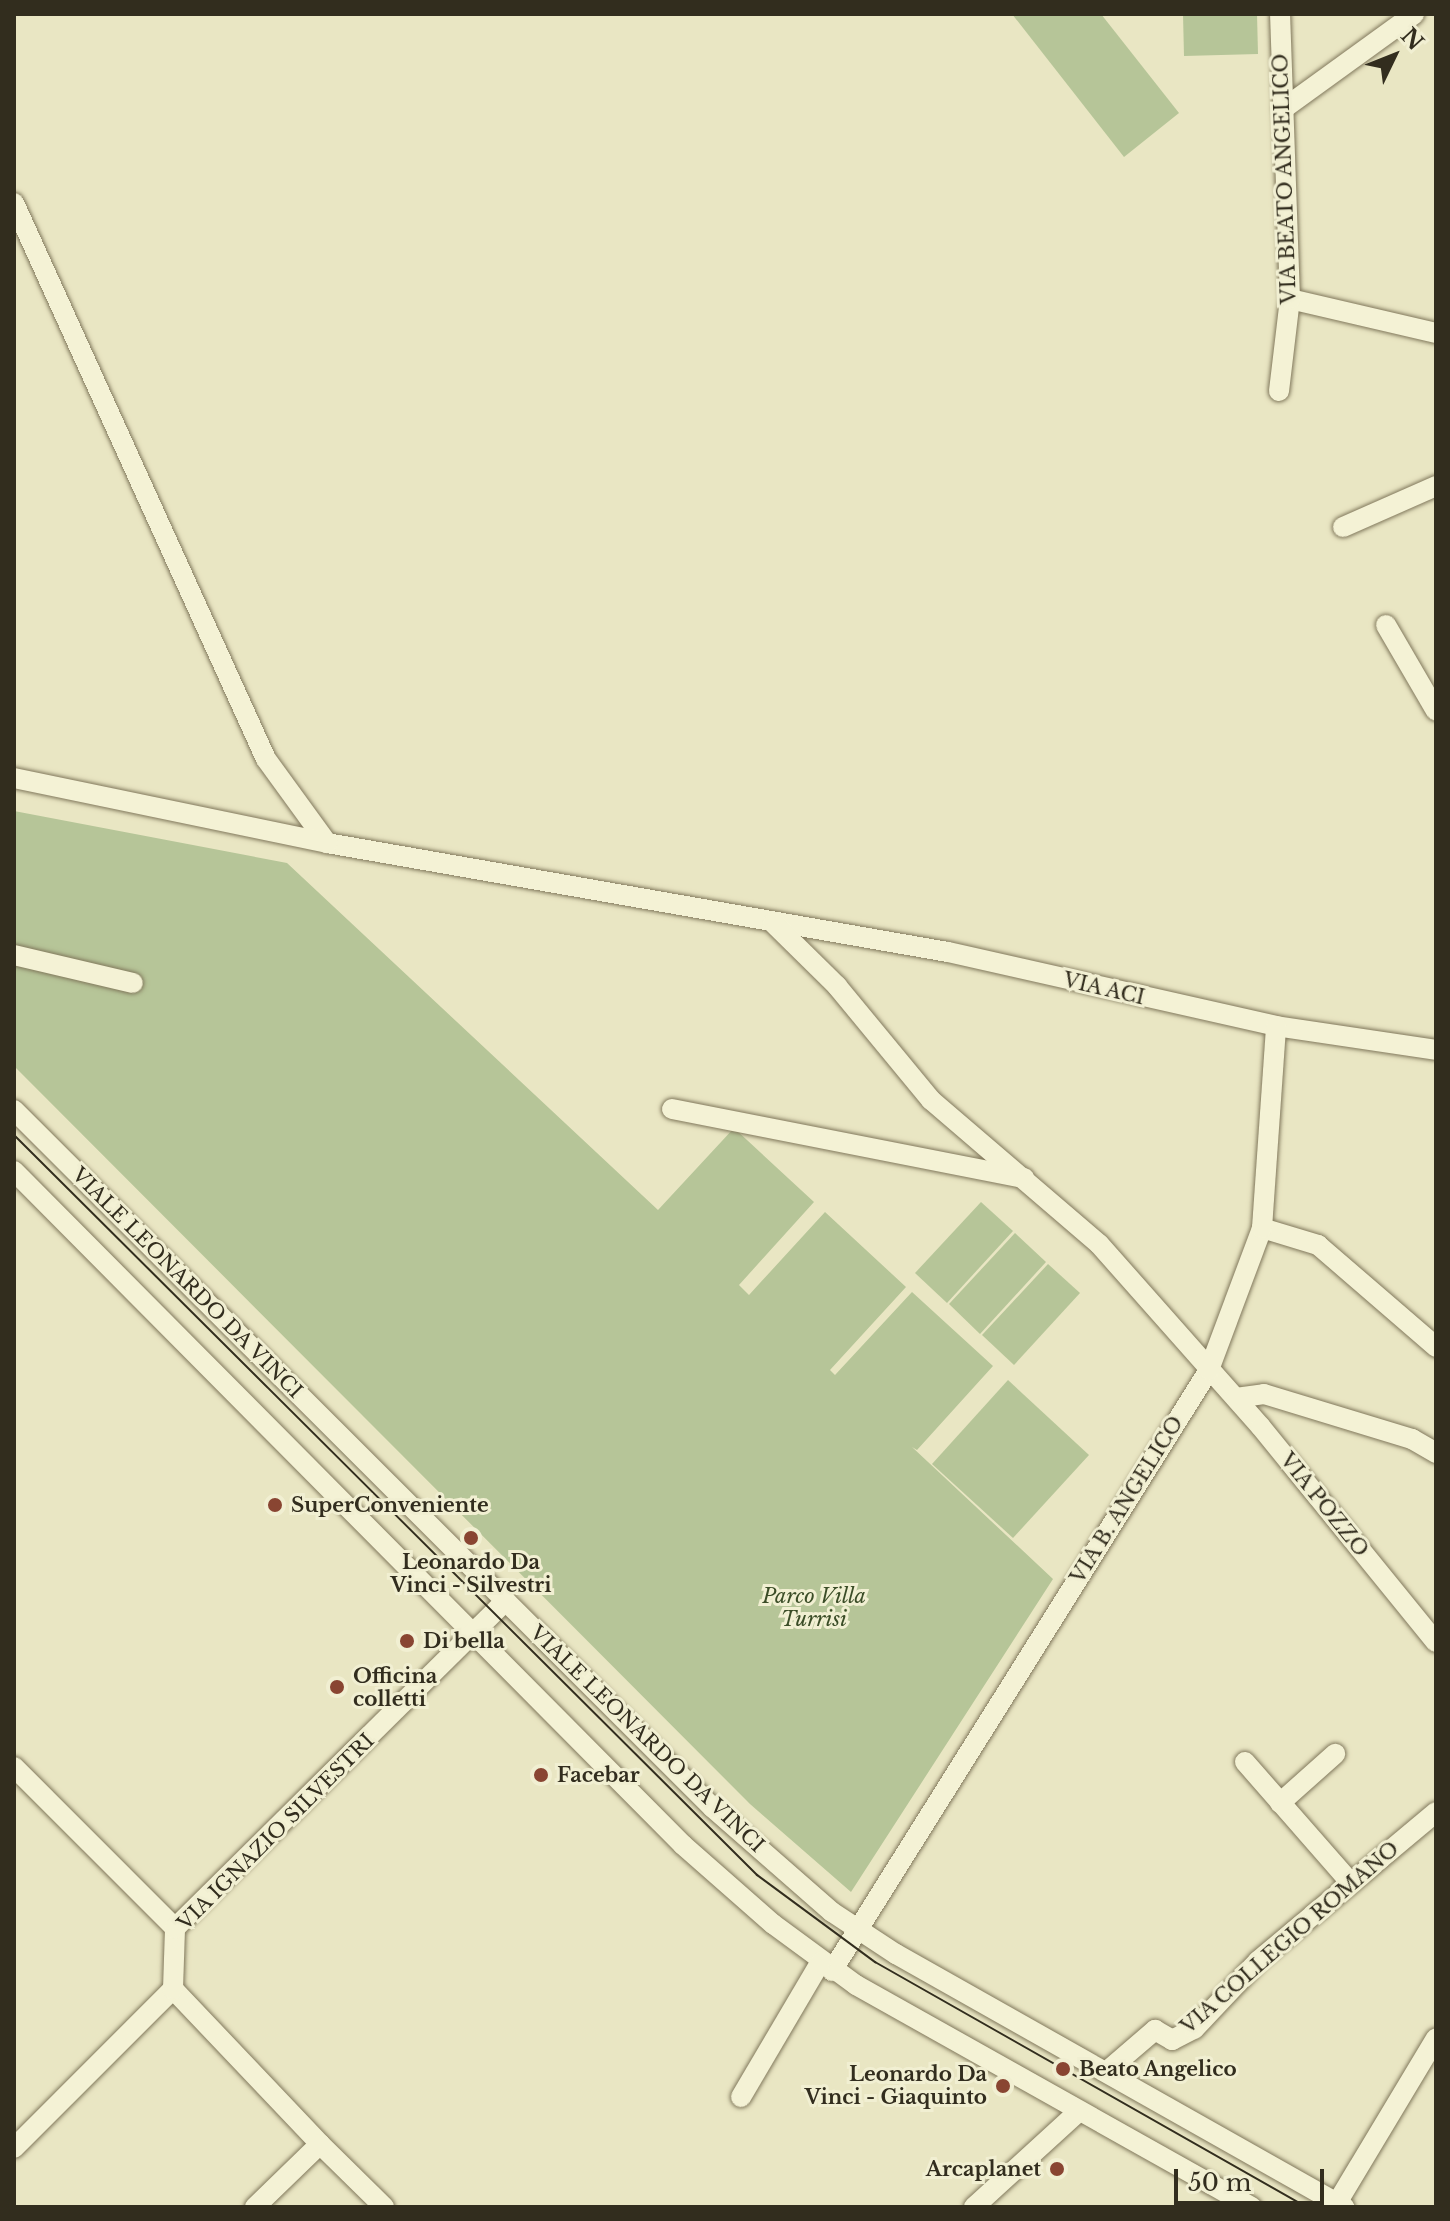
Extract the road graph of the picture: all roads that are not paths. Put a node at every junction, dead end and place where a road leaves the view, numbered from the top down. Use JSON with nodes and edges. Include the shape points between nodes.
{"nodes":[{"id":1,"x":1280,"y":14,"type":"edge"},
{"id":2,"x":1414,"y":14,"type":"edge"},
{"id":3,"x":1283,"y":109,"type":"junction"},
{"id":4,"x":14,"y":203,"type":"edge"},
{"id":5,"x":1290,"y":299,"type":"junction"},
{"id":6,"x":1436,"y":333,"type":"edge"},
{"id":7,"x":1279,"y":391,"type":"dead end"},
{"id":8,"x":1436,"y":486,"type":"edge"},
{"id":9,"x":1343,"y":527,"type":"dead end"},
{"id":10,"x":1386,"y":625,"type":"dead end"},
{"id":11,"x":1436,"y":711,"type":"edge"},
{"id":12,"x":14,"y":778,"type":"edge"},
{"id":13,"x":327,"y":843,"type":"junction"},
{"id":14,"x":773,"y":923,"type":"junction"},
{"id":15,"x":14,"y":955,"type":"edge"},
{"id":16,"x":133,"y":983,"type":"dead end"},
{"id":17,"x":1276,"y":1026,"type":"junction"},
{"id":18,"x":1436,"y":1050,"type":"edge"},
{"id":19,"x":672,"y":1109,"type":"dead end"},
{"id":20,"x":14,"y":1110,"type":"edge"},
{"id":21,"x":14,"y":1171,"type":"edge"},
{"id":22,"x":1024,"y":1178,"type":"junction"},
{"id":23,"x":1262,"y":1228,"type":"junction"},
{"id":24,"x":1436,"y":1347,"type":"edge"},
{"id":25,"x":1209,"y":1370,"type":"junction"},
{"id":26,"x":1236,"y":1398,"type":"junction"},
{"id":27,"x":1434,"y":1446,"type":"edge"},
{"id":28,"x":506,"y":1601,"type":"junction"},
{"id":29,"x":474,"y":1634,"type":"junction"},
{"id":30,"x":1436,"y":1642,"type":"edge"},
{"id":31,"x":1335,"y":1754,"type":"dead end"},
{"id":32,"x":1245,"y":1762,"type":"dead end"},
{"id":33,"x":14,"y":1767,"type":"edge"},
{"id":34,"x":1280,"y":1803,"type":"junction"},
{"id":35,"x":1436,"y":1812,"type":"edge"},
{"id":36,"x":1349,"y":1881,"type":"junction"},
{"id":37,"x":175,"y":1928,"type":"junction"},
{"id":38,"x":856,"y":1929,"type":"junction"},
{"id":39,"x":826,"y":1967,"type":"junction"},
{"id":40,"x":173,"y":1989,"type":"junction"},
{"id":41,"x":1436,"y":2038,"type":"edge"},
{"id":42,"x":1106,"y":2072,"type":"junction"},
{"id":43,"x":741,"y":2097,"type":"dead end"},
{"id":44,"x":1079,"y":2111,"type":"junction"},
{"id":45,"x":320,"y":2144,"type":"junction"},
{"id":46,"x":14,"y":2148,"type":"edge"},
{"id":47,"x":1340,"y":2205,"type":"edge"},
{"id":48,"x":255,"y":2207,"type":"edge"},
{"id":49,"x":384,"y":2207,"type":"edge"},
{"id":50,"x":974,"y":2207,"type":"edge"},
{"id":51,"x":1252,"y":2207,"type":"edge"}],
"edges":[{"from":1,"to":3,"type":"street","name":"VIA BEATO ANGELICO"},
{"from":2,"to":3,"type":"street"},
{"from":3,"to":5,"type":"street","name":"VIA BEATO ANGELICO"},
{"from":4,"to":13,"type":"street","via":[[266,759]]},
{"from":5,"to":6,"type":"street"},
{"from":5,"to":7,"type":"street","name":"VIA BEATO ANGELICO"},
{"from":8,"to":9,"type":"street"},
{"from":10,"to":11,"type":"street"},
{"from":12,"to":13,"type":"street","name":"VIA ACI"},
{"from":13,"to":14,"type":"street","name":"VIA ACI"},
{"from":14,"to":17,"type":"street","name":"VIA ACI","via":[[948,952]]},
{"from":14,"to":22,"type":"street","name":"VIA POZZO","via":[[837,986],[907,1075]]},
{"from":15,"to":16,"type":"street"},
{"from":17,"to":18,"type":"street","name":"VIA ACI"},
{"from":17,"to":23,"type":"street","name":"VIA B. ANGELICO"},
{"from":19,"to":22,"type":"street"},
{"from":20,"to":28,"type":"street","name":"VIALE LEONARDO DA VINCI"},
{"from":21,"to":29,"type":"street"},
{"from":22,"to":25,"type":"street","name":"VIA POZZO","via":[[1099,1244]]},
{"from":23,"to":24,"type":"street","via":[[1318,1245]]},
{"from":23,"to":25,"type":"street","name":"VIA B. ANGELICO"},
{"from":25,"to":26,"type":"street","name":"VIA POZZO"},
{"from":25,"to":38,"type":"street","name":"VIA B. ANGELICO"},
{"from":26,"to":27,"type":"street","via":[[1264,1394]]},
{"from":26,"to":30,"type":"street","name":"VIA POZZO"},
{"from":28,"to":29,"type":"street","name":"VIA IGNAZIO SILVESTRI"},
{"from":28,"to":38,"type":"street","name":"VIALE LEONARDO DA VINCI","via":[[713,1808]]},
{"from":29,"to":37,"type":"street","name":"VIA IGNAZIO SILVESTRI"},
{"from":29,"to":39,"type":"street","via":[[683,1845]]},
{"from":31,"to":34,"type":"street"},
{"from":32,"to":34,"type":"street"},
{"from":33,"to":37,"type":"street"},
{"from":34,"to":36,"type":"street"},
{"from":35,"to":36,"type":"street","name":"VIA COLLEGIO ROMANO"},
{"from":36,"to":42,"type":"street","name":"VIA COLLEGIO ROMANO","via":[[1258,1961],[1194,2029],[1172,2040],[1155,2030]]},
{"from":37,"to":40,"type":"street","name":"VIA IGNAZIO SILVESTRI"},
{"from":38,"to":39,"type":"street","name":"VIA B. ANGELICO"},
{"from":38,"to":42,"type":"street","name":"VIALE LEONARDO DA VINCI"},
{"from":39,"to":43,"type":"street","name":"VIA B. ANGELICO"},
{"from":39,"to":44,"type":"street"},
{"from":40,"to":45,"type":"street"},
{"from":40,"to":46,"type":"street"},
{"from":41,"to":47,"type":"street"},
{"from":42,"to":47,"type":"street","name":"VIALE LEONARDO DA VINCI"},
{"from":44,"to":50,"type":"street"},
{"from":44,"to":51,"type":"street"},
{"from":45,"to":48,"type":"street"},
{"from":45,"to":49,"type":"street"}]}
